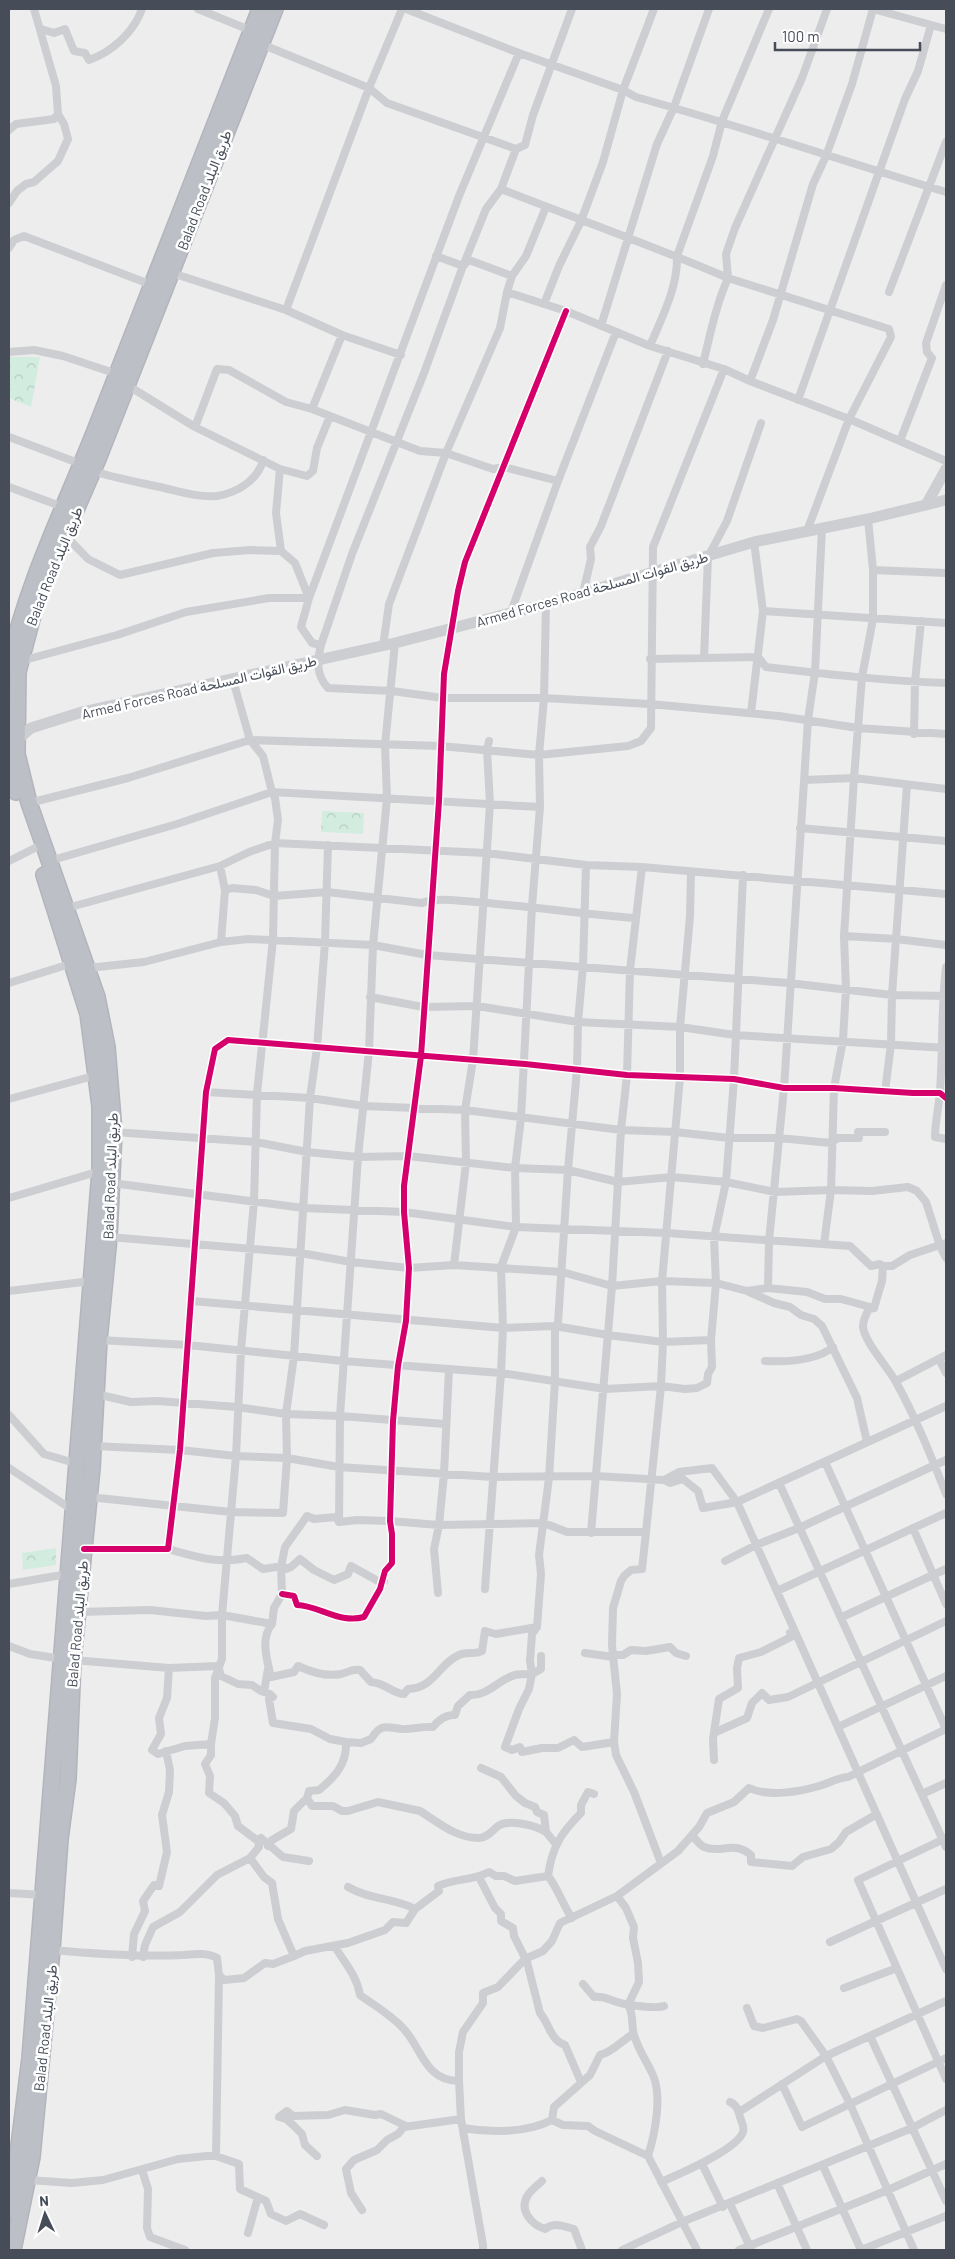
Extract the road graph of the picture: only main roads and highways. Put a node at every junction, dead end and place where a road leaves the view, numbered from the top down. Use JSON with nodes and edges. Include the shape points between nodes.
{"nodes":[{"id":1,"x":260,"y":9,"type":"edge"},
{"id":2,"x":275,"y":9,"type":"edge"},
{"id":3,"x":122,"y":380,"type":"junction"},
{"id":4,"x":87,"y":467,"type":"junction"},
{"id":5,"x":12,"y":634,"type":"edge"},
{"id":6,"x":15,"y":665,"type":"edge"},
{"id":7,"x":17,"y":735,"type":"edge"},
{"id":8,"x":9,"y":764,"type":"edge"},
{"id":9,"x":81,"y":965,"type":"junction"},
{"id":10,"x":67,"y":1660,"type":"junction"},
{"id":11,"x":13,"y":2168,"type":"edge"},
{"id":12,"x":9,"y":2210,"type":"edge"},
{"id":13,"x":13,"y":2250,"type":"edge"}],
"edges":[{"from":1,"to":3,"type":"highway","name":"Balad Road طريق البلد","via":[[152,285]]},
{"from":2,"to":3,"type":"highway","name":"Balad Road طريق البلد","via":[[172,273]]},
{"from":3,"to":4,"type":"highway","name":"Balad Road طريق البلد"},
{"from":4,"to":5,"type":"highway","name":"Balad Road طريق البلد","via":[[63,507]]},
{"from":4,"to":6,"type":"highway","name":"Balad Road طريق البلد","via":[[65,535]]},
{"from":5,"to":6,"type":"highway","name":"Balad Road طريق البلد"},
{"from":6,"to":7,"type":"highway","name":"Balad Road طريق البلد","via":[[18,672]]},
{"from":7,"to":9,"type":"highway","name":"Balad Road طريق البلد","via":[[17,754],[29,803],[67,908]]},
{"from":8,"to":9,"type":"highway","name":"Balad Road طريق البلد","via":[[35,848]]},
{"from":9,"to":10,"type":"highway","name":"Balad Road طريق البلد","via":[[100,1106],[100,1171],[68,1574]]},
{"from":9,"to":10,"type":"highway","name":"Balad Road طريق البلد","via":[[97,997],[107,1047],[114,1132],[89,1497],[78,1612]]},
{"from":10,"to":11,"type":"highway","name":"Balad Road طريق البلد","via":[[30,2058]]},
{"from":10,"to":13,"type":"highway","name":"Balad Road طريق البلد","via":[[68,1779],[40,2080],[28,2180]]},
{"from":11,"to":12,"type":"highway","name":"Balad Road طريق البلد"}]}
